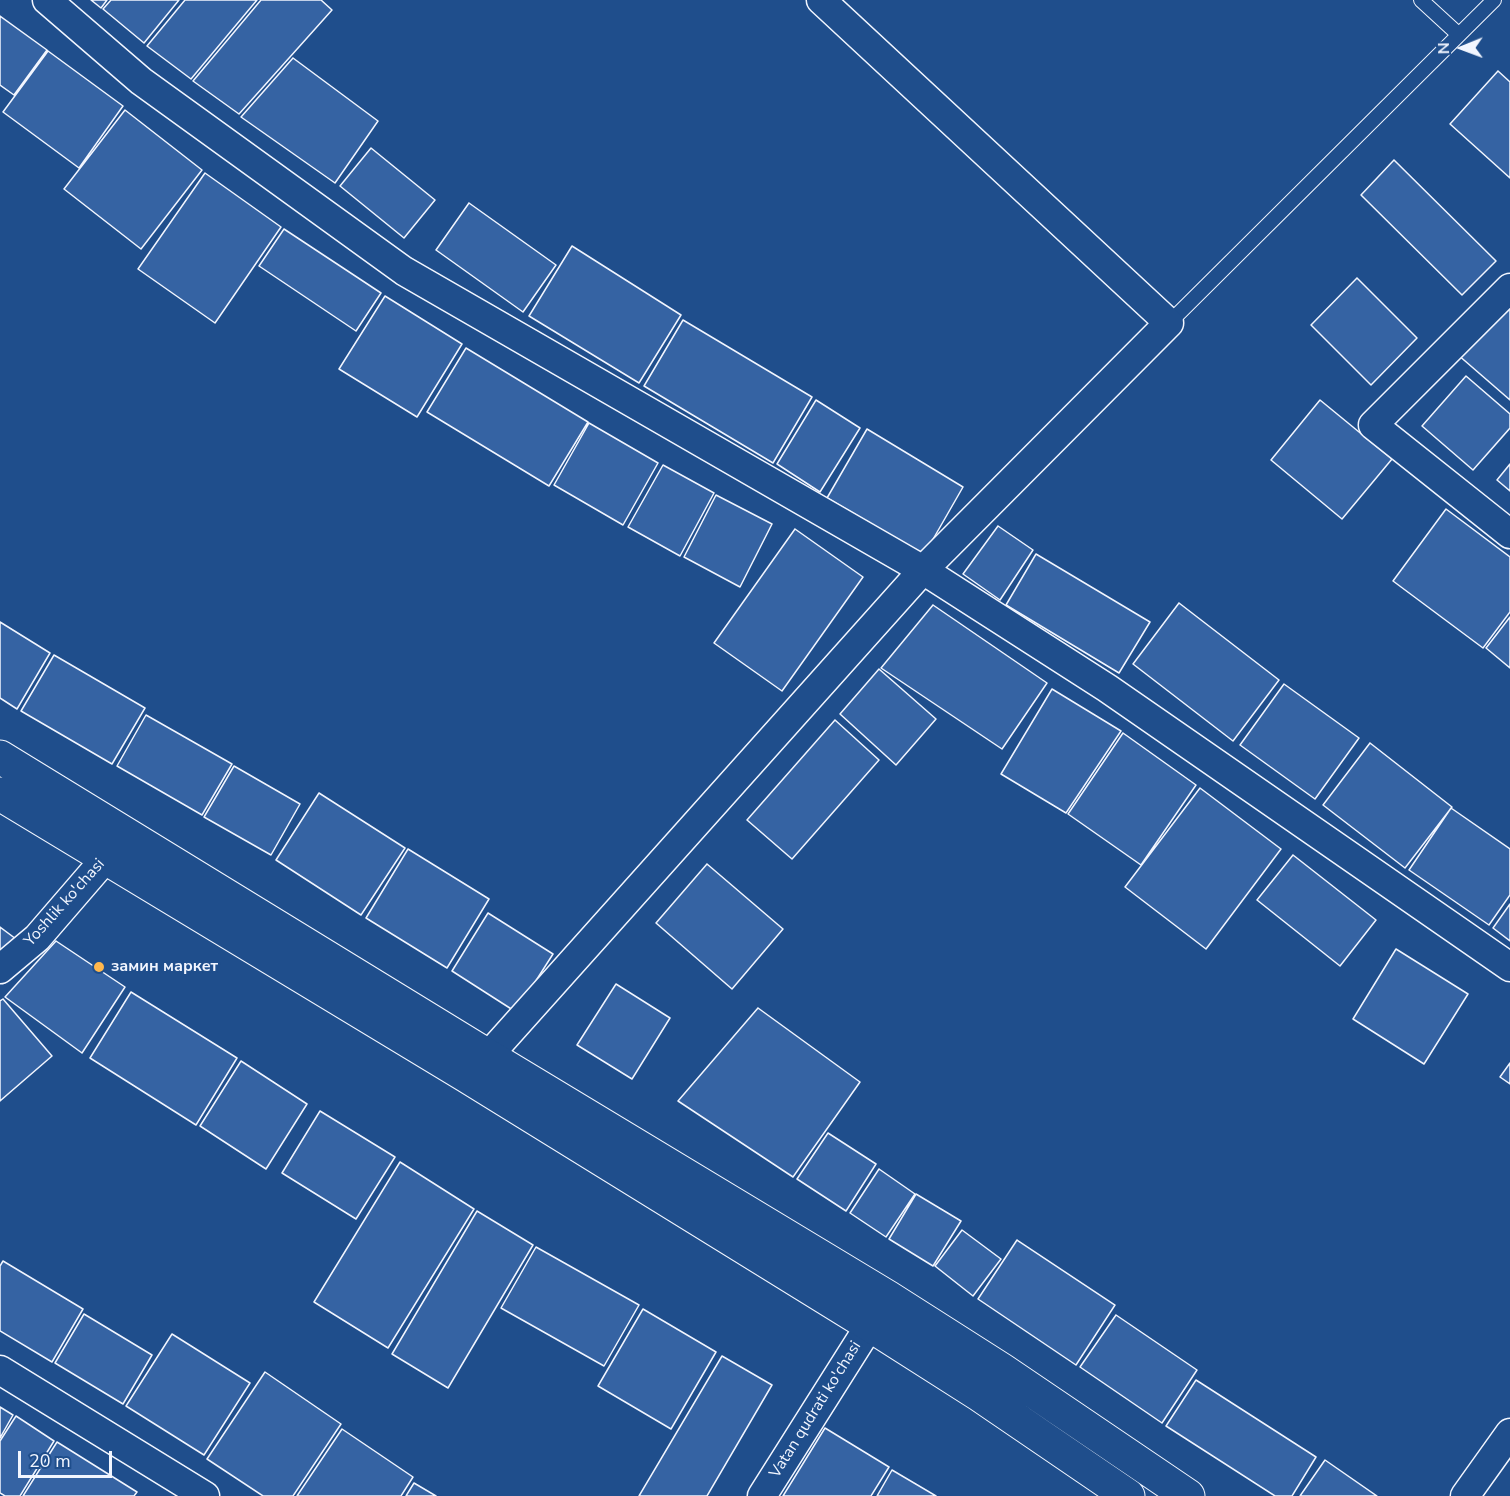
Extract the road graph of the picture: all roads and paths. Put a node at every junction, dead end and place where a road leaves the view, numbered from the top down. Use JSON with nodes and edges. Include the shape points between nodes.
{"nodes":[{"id":1,"x":47,"y":0,"type":"edge"},
{"id":2,"x":821,"y":0,"type":"edge"},
{"id":3,"x":1421,"y":0,"type":"edge"},
{"id":4,"x":1494,"y":0,"type":"edge"},
{"id":5,"x":1458,"y":34,"type":"junction"},
{"id":6,"x":1510,"y":288,"type":"edge"},
{"id":7,"x":1169,"y":323,"type":"junction"},
{"id":8,"x":1510,"y":534,"type":"edge"},
{"id":9,"x":923,"y":570,"type":"junction"},
{"id":10,"x":0,"y":757,"type":"edge"},
{"id":11,"x":0,"y":794,"type":"edge"},
{"id":12,"x":114,"y":844,"type":"junction"},
{"id":13,"x":1510,"y":967,"type":"edge"},
{"id":14,"x":0,"y":969,"type":"edge"},
{"id":15,"x":488,"y":1056,"type":"junction"},
{"id":16,"x":870,"y":1325,"type":"junction"},
{"id":17,"x":0,"y":1370,"type":"edge"},
{"id":18,"x":1510,"y":1433,"type":"edge"},
{"id":19,"x":205,"y":1496,"type":"edge"},
{"id":20,"x":762,"y":1496,"type":"edge"},
{"id":21,"x":1128,"y":1496,"type":"edge"},
{"id":22,"x":1188,"y":1496,"type":"edge"},
{"id":23,"x":1465,"y":1496,"type":"edge"}],
"edges":[{"from":1,"to":9,"type":"street","via":[[141,81],[404,271]]},
{"from":2,"to":7,"type":"street"},
{"from":3,"to":5,"type":"lane"},
{"from":4,"to":5,"type":"lane"},
{"from":5,"to":7,"type":"lane"},
{"from":6,"to":8,"type":"street","via":[[1373,425]]},
{"from":7,"to":9,"type":"street"},
{"from":9,"to":13,"type":"street","via":[[1107,688]]},
{"from":9,"to":15,"type":"street"},
{"from":10,"to":12,"type":"main road"},
{"from":11,"to":12,"type":"main road"},
{"from":12,"to":14,"type":"street","name":"Yoshlik ko'chasi","via":[[37,938]]},
{"from":12,"to":15,"type":"main road"},
{"from":12,"to":16,"type":"main road","via":[[476,1081]]},
{"from":15,"to":22,"type":"main road","via":[[889,1298]]},
{"from":16,"to":20,"type":"street","name":"Vatan qudrati ko'chasi"},
{"from":16,"to":21,"type":"main road"},
{"from":17,"to":19,"type":"street"},
{"from":18,"to":23,"type":"street"}]}
